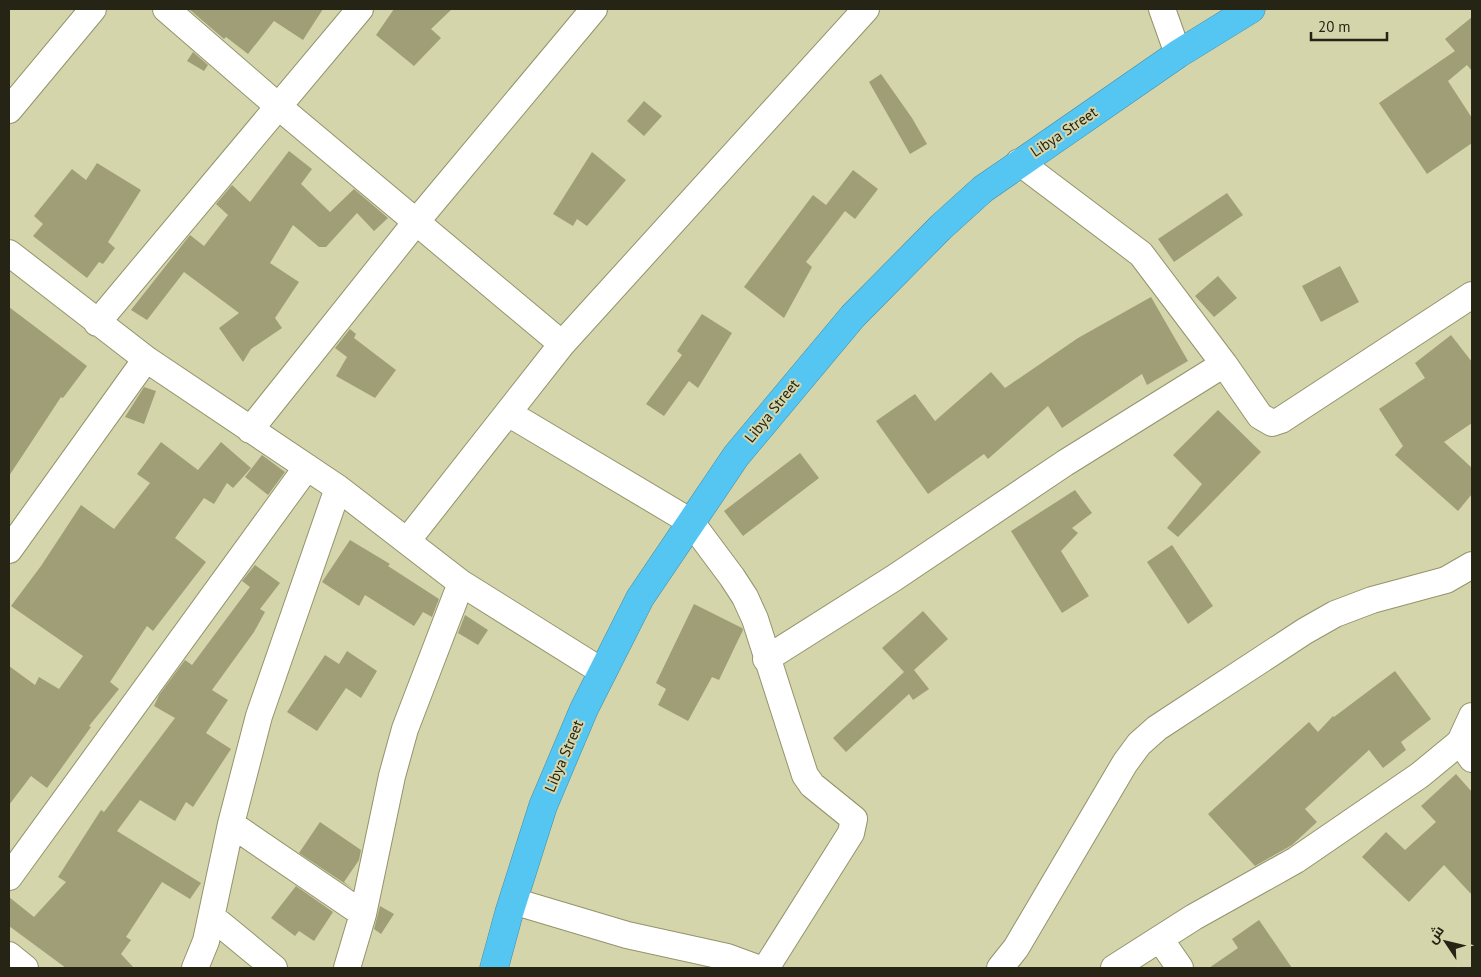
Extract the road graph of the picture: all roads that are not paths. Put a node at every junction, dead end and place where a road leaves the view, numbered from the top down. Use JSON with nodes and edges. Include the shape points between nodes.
{"nodes":[{"id":1,"x":92,"y":9,"type":"edge"},
{"id":2,"x":166,"y":9,"type":"edge"},
{"id":3,"x":360,"y":9,"type":"edge"},
{"id":4,"x":594,"y":9,"type":"edge"},
{"id":5,"x":866,"y":9,"type":"edge"},
{"id":6,"x":1162,"y":9,"type":"edge"},
{"id":7,"x":1250,"y":9,"type":"edge"},
{"id":8,"x":1178,"y":54,"type":"junction"},
{"id":9,"x":279,"y":108,"type":"junction"},
{"id":10,"x":9,"y":110,"type":"edge"},
{"id":11,"x":1019,"y":162,"type":"junction"},
{"id":12,"x":416,"y":222,"type":"junction"},
{"id":13,"x":9,"y":253,"type":"edge"},
{"id":14,"x":1472,"y":296,"type":"edge"},
{"id":15,"x":97,"y":323,"type":"junction"},
{"id":16,"x":562,"y":344,"type":"junction"},
{"id":17,"x":146,"y":360,"type":"junction"},
{"id":18,"x":1224,"y":364,"type":"junction"},
{"id":19,"x":508,"y":413,"type":"junction"},
{"id":20,"x":250,"y":430,"type":"junction"},
{"id":21,"x":307,"y":467,"type":"junction"},
{"id":22,"x":338,"y":488,"type":"junction"},
{"id":23,"x":691,"y":522,"type":"junction"},
{"id":24,"x":407,"y":542,"type":"junction"},
{"id":25,"x":9,"y":550,"type":"edge"},
{"id":26,"x":1472,"y":565,"type":"edge"},
{"id":27,"x":461,"y":583,"type":"junction"},
{"id":28,"x":766,"y":659,"type":"junction"},
{"id":29,"x":603,"y":672,"type":"junction"},
{"id":30,"x":1472,"y":716,"type":"edge"},
{"id":31,"x":1466,"y":750,"type":"edge"},
{"id":32,"x":231,"y":824,"type":"junction"},
{"id":33,"x":9,"y":878,"type":"edge"},
{"id":34,"x":513,"y":902,"type":"junction"},
{"id":35,"x":363,"y":914,"type":"junction"},
{"id":36,"x":212,"y":916,"type":"junction"},
{"id":37,"x":1160,"y":939,"type":"junction"},
{"id":38,"x":9,"y":955,"type":"edge"},
{"id":39,"x":725,"y":962,"type":"edge"},
{"id":40,"x":25,"y":968,"type":"edge"},
{"id":41,"x":195,"y":968,"type":"edge"},
{"id":42,"x":274,"y":968,"type":"edge"},
{"id":43,"x":347,"y":968,"type":"edge"},
{"id":44,"x":494,"y":968,"type":"edge"},
{"id":45,"x":758,"y":968,"type":"edge"},
{"id":46,"x":766,"y":968,"type":"edge"},
{"id":47,"x":1000,"y":968,"type":"edge"},
{"id":48,"x":1114,"y":968,"type":"edge"},
{"id":49,"x":1180,"y":968,"type":"edge"}],
"edges":[{"from":1,"to":10,"type":"street"},
{"from":2,"to":9,"type":"street"},
{"from":3,"to":9,"type":"street"},
{"from":4,"to":12,"type":"street"},
{"from":5,"to":16,"type":"street"},
{"from":6,"to":8,"type":"street"},
{"from":7,"to":8,"type":"highway","name":"Libya Street"},
{"from":8,"to":11,"type":"highway","name":"Libya Street"},
{"from":9,"to":12,"type":"street"},
{"from":9,"to":15,"type":"street"},
{"from":11,"to":18,"type":"street","via":[[1141,254]]},
{"from":11,"to":23,"type":"highway","name":"Libya Street","via":[[941,227],[853,316],[736,456]]},
{"from":12,"to":16,"type":"street"},
{"from":12,"to":20,"type":"street"},
{"from":13,"to":15,"type":"street"},
{"from":14,"to":18,"type":"street","via":[[1272,423],[1260,416]]},
{"from":15,"to":17,"type":"street"},
{"from":16,"to":19,"type":"street"},
{"from":17,"to":20,"type":"street"},
{"from":17,"to":25,"type":"street"},
{"from":18,"to":28,"type":"street","via":[[1065,463]]},
{"from":19,"to":23,"type":"street"},
{"from":19,"to":24,"type":"street"},
{"from":20,"to":21,"type":"street"},
{"from":21,"to":22,"type":"street"},
{"from":21,"to":33,"type":"street"},
{"from":22,"to":24,"type":"street"},
{"from":22,"to":32,"type":"street","via":[[259,716]]},
{"from":23,"to":28,"type":"street","via":[[746,597]]},
{"from":23,"to":29,"type":"highway","name":"Libya Street","via":[[640,598]]},
{"from":24,"to":27,"type":"street"},
{"from":26,"to":47,"type":"street","via":[[1446,580],[1372,600],[1335,614],[1296,636],[1157,728],[1125,763],[1016,948]]},
{"from":27,"to":29,"type":"street"},
{"from":27,"to":35,"type":"street","via":[[405,729]]},
{"from":28,"to":46,"type":"street","via":[[805,775],[820,792],[852,816],[854,822],[851,832]]},
{"from":29,"to":34,"type":"highway","name":"Libya Street","via":[[558,767]]},
{"from":30,"to":31,"type":"street"},
{"from":31,"to":37,"type":"street","via":[[1420,775],[1296,860],[1240,889]]},
{"from":32,"to":35,"type":"street"},
{"from":32,"to":36,"type":"street"},
{"from":34,"to":39,"type":"street"},
{"from":34,"to":44,"type":"highway","name":"Libya Street"},
{"from":35,"to":43,"type":"street"},
{"from":36,"to":41,"type":"street"},
{"from":36,"to":42,"type":"street"},
{"from":37,"to":48,"type":"street"},
{"from":37,"to":49,"type":"street"},
{"from":38,"to":40,"type":"street"},
{"from":39,"to":45,"type":"street"}]}
